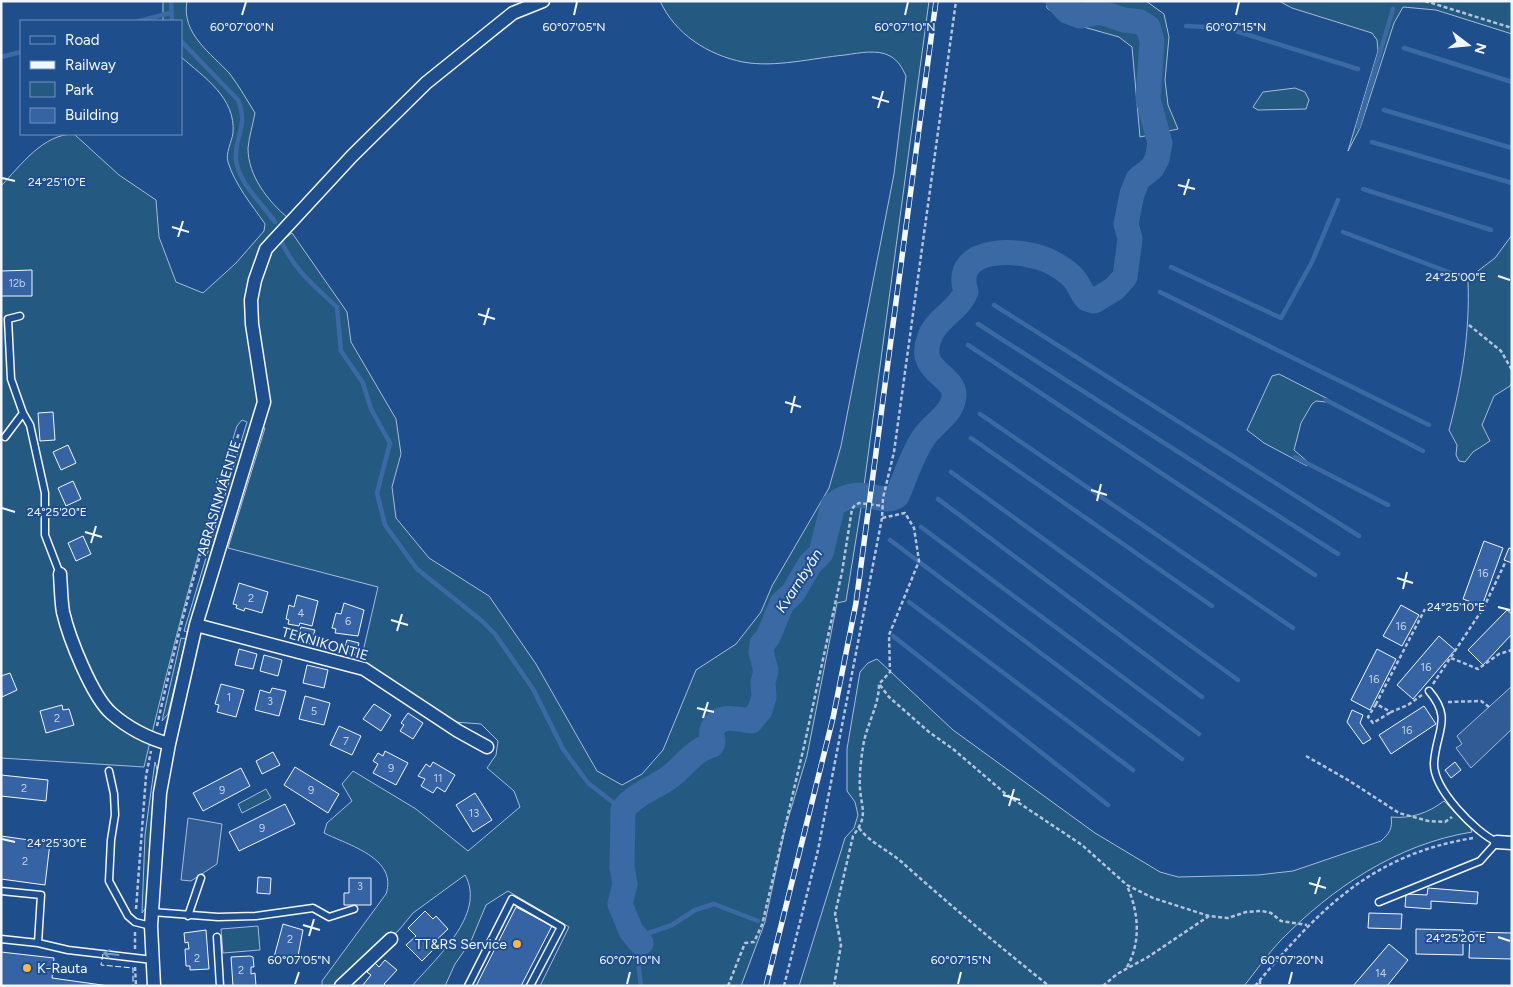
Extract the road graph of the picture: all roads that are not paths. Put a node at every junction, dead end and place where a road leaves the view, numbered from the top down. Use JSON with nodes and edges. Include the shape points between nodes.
{"nodes":[{"id":1,"x":542,"y":1,"type":"edge"},
{"id":2,"x":20,"y":316,"type":"dead end"},
{"id":3,"x":23,"y":413,"type":"junction"},
{"id":4,"x":5,"y":437,"type":"dead end"},
{"id":5,"x":60,"y":574,"type":"joint"},
{"id":6,"x":196,"y":625,"type":"junction"},
{"id":7,"x":1428,"y":691,"type":"road end"},
{"id":8,"x":169,"y":744,"type":"junction"},
{"id":9,"x":487,"y":747,"type":"dead end"},
{"id":10,"x":109,"y":771,"type":"dead end"},
{"id":11,"x":1492,"y":840,"type":"junction"},
{"id":12,"x":1512,"y":843,"type":"edge"},
{"id":13,"x":201,"y":878,"type":"dead end"},
{"id":14,"x":1,"y":891,"type":"edge"},
{"id":15,"x":1379,"y":902,"type":"dead end"},
{"id":16,"x":354,"y":909,"type":"dead end"},
{"id":17,"x":152,"y":912,"type":"junction"},
{"id":18,"x":188,"y":916,"type":"junction"},
{"id":19,"x":151,"y":926,"type":"junction"},
{"id":20,"x":217,"y":936,"type":"dead end"},
{"id":21,"x":392,"y":938,"type":"dead end"},
{"id":22,"x":1,"y":939,"type":"edge"},
{"id":23,"x":38,"y":943,"type":"junction"},
{"id":24,"x":153,"y":960,"type":"junction"},
{"id":25,"x":154,"y":986,"type":"edge"},
{"id":26,"x":220,"y":986,"type":"edge"},
{"id":27,"x":342,"y":986,"type":"edge"},
{"id":28,"x":468,"y":986,"type":"edge"},
{"id":29,"x":530,"y":986,"type":"edge"}],
"edges":[{"from":1,"to":6,"type":"street","name":"ABRASINMÄENTIE","via":[[513,12],[426,82],[266,249],[251,300],[264,402]]},
{"from":2,"to":3,"type":"lane","via":[[8,318],[11,379]]},
{"from":3,"to":4,"type":"lane"},
{"from":3,"to":5,"type":"lane","via":[[30,425],[45,493],[45,535]]},
{"from":5,"to":8,"type":"street","via":[[63,612],[72,640],[101,698],[110,712],[132,729]]},
{"from":6,"to":8,"type":"street","name":"ABRASINMÄENTIE"},
{"from":6,"to":9,"type":"street","name":"TEKNIKONTIE","via":[[364,669]]},
{"from":7,"to":11,"type":"lane","via":[[1440,703],[1443,716],[1434,764],[1436,774],[1460,812]]},
{"from":8,"to":17,"type":"street","name":"ABRASINMÄENTIE","via":[[160,793]]},
{"from":10,"to":19,"type":"lane","via":[[115,814],[109,881],[128,916],[135,922]]},
{"from":11,"to":12,"type":"street"},
{"from":11,"to":15,"type":"lane","via":[[1480,861]]},
{"from":13,"to":18,"type":"lane"},
{"from":14,"to":23,"type":"lane","via":[[41,896]]},
{"from":16,"to":18,"type":"lane","via":[[329,917],[313,908],[295,908],[256,916]]},
{"from":17,"to":18,"type":"lane"},
{"from":17,"to":19,"type":"street","name":"ABRASINMÄENTIE"},
{"from":19,"to":24,"type":"street","name":"ABRASINMÄENTIE"},
{"from":20,"to":26,"type":"lane"},
{"from":21,"to":27,"type":"street"},
{"from":22,"to":23,"type":"lane"},
{"from":24,"to":23,"type":"lane","one_way":true,"via":[[68,950]]},
{"from":24,"to":25,"type":"street","name":"ABRASINMÄENTIE"},
{"from":28,"to":29,"type":"lane","via":[[512,899],[561,927]]}]}
